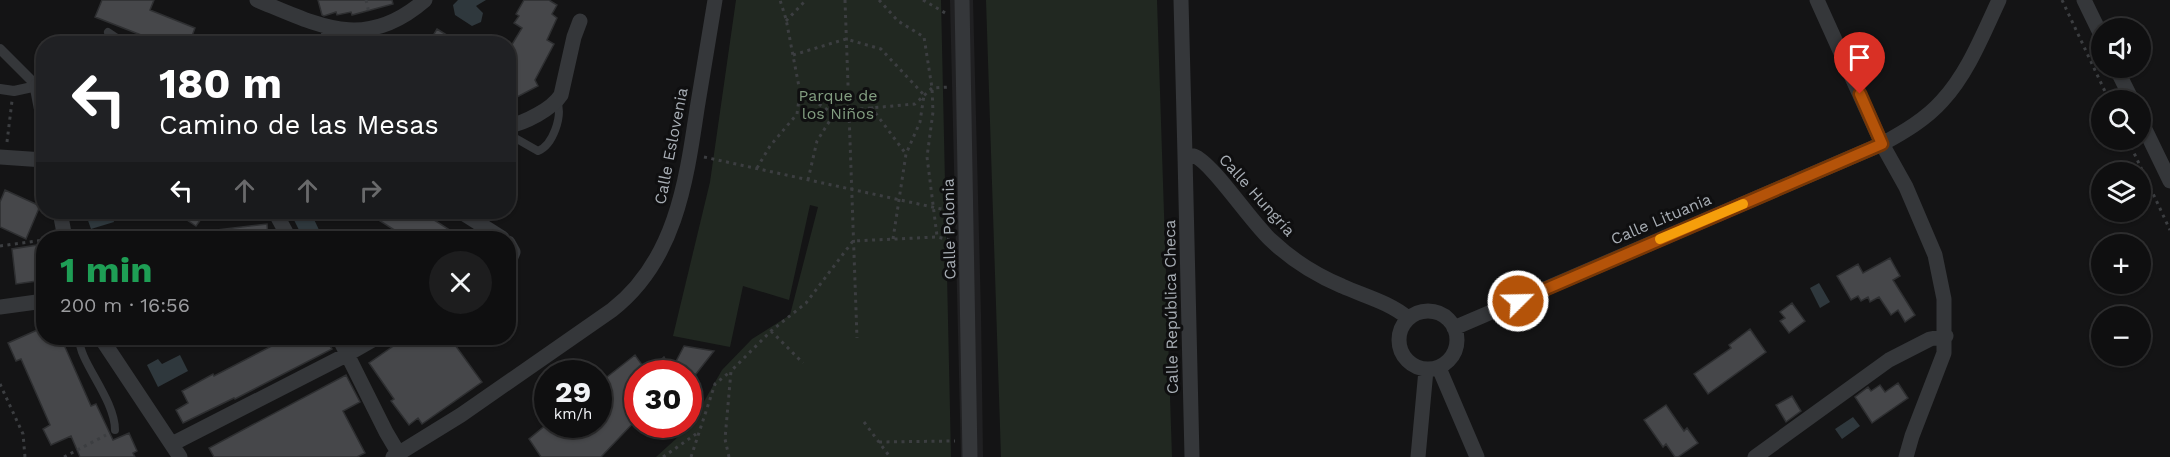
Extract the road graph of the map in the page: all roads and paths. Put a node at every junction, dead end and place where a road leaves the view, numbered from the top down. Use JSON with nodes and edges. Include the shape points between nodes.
{"nodes":[{"id":1,"x":257,"y":0,"type":"edge"},
{"id":2,"x":425,"y":0,"type":"edge"},
{"id":3,"x":715,"y":0,"type":"edge"},
{"id":4,"x":780,"y":0,"type":"edge"},
{"id":5,"x":806,"y":0,"type":"edge"},
{"id":6,"x":845,"y":0,"type":"edge"},
{"id":7,"x":879,"y":0,"type":"edge"},
{"id":8,"x":923,"y":0,"type":"edge"},
{"id":9,"x":962,"y":0,"type":"edge"},
{"id":10,"x":1181,"y":0,"type":"edge"},
{"id":11,"x":1817,"y":0,"type":"edge"},
{"id":12,"x":1999,"y":0,"type":"edge"},
{"id":13,"x":2062,"y":0,"type":"edge"},
{"id":14,"x":2084,"y":0,"type":"edge"},
{"id":15,"x":2093,"y":18,"type":"edge"},
{"id":16,"x":580,"y":21,"type":"dead end"},
{"id":17,"x":786,"y":21,"type":"junction"},
{"id":18,"x":963,"y":22,"type":"junction"},
{"id":19,"x":108,"y":32,"type":"dead end"},
{"id":20,"x":114,"y":36,"type":"edge"},
{"id":21,"x":328,"y":36,"type":"edge"},
{"id":22,"x":368,"y":36,"type":"edge"},
{"id":23,"x":846,"y":39,"type":"junction"},
{"id":24,"x":0,"y":49,"type":"edge"},
{"id":25,"x":793,"y":55,"type":"junction"},
{"id":26,"x":36,"y":82,"type":"edge"},
{"id":27,"x":36,"y":87,"type":"edge"},
{"id":28,"x":932,"y":87,"type":"junction"},
{"id":29,"x":964,"y":87,"type":"junction"},
{"id":30,"x":0,"y":89,"type":"edge"},
{"id":31,"x":2104,"y":90,"type":"edge"},
{"id":32,"x":14,"y":91,"type":"junction"},
{"id":33,"x":800,"y":92,"type":"junction"},
{"id":34,"x":924,"y":95,"type":"junction"},
{"id":35,"x":557,"y":101,"type":"junction"},
{"id":36,"x":871,"y":107,"type":"junction"},
{"id":37,"x":848,"y":110,"type":"junction"},
{"id":38,"x":834,"y":114,"type":"junction"},
{"id":39,"x":516,"y":123,"type":"edge"},
{"id":40,"x":516,"y":139,"type":"edge"},
{"id":41,"x":2151,"y":142,"type":"edge"},
{"id":42,"x":1882,"y":144,"type":"junction"},
{"id":43,"x":2133,"y":150,"type":"edge"},
{"id":44,"x":690,"y":154,"type":"junction"},
{"id":45,"x":906,"y":154,"type":"junction"},
{"id":46,"x":1185,"y":156,"type":"junction"},
{"id":47,"x":3,"y":157,"type":"edge"},
{"id":48,"x":36,"y":159,"type":"edge"},
{"id":49,"x":757,"y":168,"type":"junction"},
{"id":50,"x":808,"y":180,"type":"junction"},
{"id":51,"x":2170,"y":182,"type":"edge"},
{"id":52,"x":851,"y":188,"type":"junction"},
{"id":53,"x":899,"y":200,"type":"junction"},
{"id":54,"x":932,"y":207,"type":"junction"},
{"id":55,"x":946,"y":210,"type":"dead end"},
{"id":56,"x":472,"y":219,"type":"edge"},
{"id":57,"x":2170,"y":230,"type":"edge"},
{"id":58,"x":491,"y":231,"type":"edge"},
{"id":59,"x":937,"y":237,"type":"junction"},
{"id":60,"x":893,"y":239,"type":"junction"},
{"id":61,"x":36,"y":241,"type":"edge"},
{"id":62,"x":853,"y":241,"type":"junction"},
{"id":63,"x":967,"y":242,"type":"junction"},
{"id":64,"x":0,"y":246,"type":"edge"},
{"id":65,"x":36,"y":302,"type":"edge"},
{"id":66,"x":0,"y":307,"type":"edge"},
{"id":67,"x":1408,"y":318,"type":"junction"},
{"id":68,"x":1455,"y":328,"type":"junction"},
{"id":69,"x":771,"y":331,"type":"junction"},
{"id":70,"x":1946,"y":336,"type":"junction"},
{"id":71,"x":857,"y":338,"type":"dead end"},
{"id":72,"x":81,"y":345,"type":"edge"},
{"id":73,"x":105,"y":345,"type":"edge"},
{"id":74,"x":343,"y":345,"type":"edge"},
{"id":75,"x":364,"y":345,"type":"edge"},
{"id":76,"x":348,"y":354,"type":"junction"},
{"id":77,"x":803,"y":363,"type":"dead end"},
{"id":78,"x":1432,"y":369,"type":"junction"},
{"id":79,"x":731,"y":371,"type":"junction"},
{"id":80,"x":0,"y":384,"type":"edge"},
{"id":81,"x":702,"y":421,"type":"edge"},
{"id":82,"x":864,"y":422,"type":"dead end"},
{"id":83,"x":115,"y":430,"type":"joint"},
{"id":84,"x":691,"y":438,"type":"edge"},
{"id":85,"x":697,"y":438,"type":"edge"},
{"id":86,"x":970,"y":441,"type":"junction"},
{"id":87,"x":879,"y":442,"type":"junction"},
{"id":88,"x":176,"y":450,"type":"edge"},
{"id":89,"x":396,"y":455,"type":"edge"},
{"id":90,"x":25,"y":457,"type":"edge"},
{"id":91,"x":64,"y":457,"type":"edge"},
{"id":92,"x":663,"y":457,"type":"edge"},
{"id":93,"x":691,"y":457,"type":"edge"},
{"id":94,"x":729,"y":457,"type":"edge"},
{"id":95,"x":890,"y":457,"type":"edge"},
{"id":96,"x":970,"y":457,"type":"edge"},
{"id":97,"x":1192,"y":457,"type":"edge"},
{"id":98,"x":1418,"y":457,"type":"edge"},
{"id":99,"x":1477,"y":457,"type":"edge"},
{"id":100,"x":1755,"y":457,"type":"edge"},
{"id":101,"x":1906,"y":457,"type":"edge"}],
"edges":[{"from":1,"to":21,"type":"street"},
{"from":2,"to":22,"type":"street"},
{"from":3,"to":44,"type":"street","name":"Calle Eslovenia"},
{"from":4,"to":17,"type":"path"},
{"from":5,"to":17,"type":"path"},
{"from":6,"to":23,"type":"path"},
{"from":7,"to":28,"type":"path","via":[[897,21],[924,37]]},
{"from":8,"to":18,"type":"path"},
{"from":9,"to":18,"type":"street","name":"Calle Polonia"},
{"from":10,"to":46,"type":"street"},
{"from":11,"to":42,"type":"street"},
{"from":12,"to":42,"type":"street","name":"Calle Lituania","via":[[1953,88],[1941,103]]},
{"from":13,"to":31,"type":"path"},
{"from":14,"to":15,"type":"street"},
{"from":16,"to":35,"type":"street"},
{"from":17,"to":25,"type":"path"},
{"from":18,"to":29,"type":"street","name":"Calle Polonia"},
{"from":19,"to":20,"type":"lane"},
{"from":23,"to":25,"type":"path"},
{"from":23,"to":34,"type":"path","via":[[881,49]]},
{"from":23,"to":37,"type":"path"},
{"from":24,"to":26,"type":"street"},
{"from":25,"to":33,"type":"path"},
{"from":27,"to":32,"type":"street"},
{"from":28,"to":29,"type":"path"},
{"from":28,"to":34,"type":"path"},
{"from":28,"to":54,"type":"path","via":[[927,157]]},
{"from":29,"to":63,"type":"street","name":"Calle Polonia"},
{"from":30,"to":32,"type":"street"},
{"from":32,"to":47,"type":"path"},
{"from":33,"to":38,"type":"path"},
{"from":33,"to":49,"type":"path","via":[[797,114]]},
{"from":34,"to":36,"type":"path","via":[[915,104]]},
{"from":34,"to":45,"type":"path","via":[[921,122]]},
{"from":35,"to":39,"type":"street"},
{"from":35,"to":40,"type":"lane","via":[[559,111],[551,141],[538,151]]},
{"from":36,"to":37,"type":"path"},
{"from":36,"to":45,"type":"path"},
{"from":37,"to":38,"type":"path"},
{"from":37,"to":52,"type":"path"},
{"from":38,"to":50,"type":"path","via":[[817,141]]},
{"from":41,"to":51,"type":"street"},
{"from":42,"to":68,"type":"street","name":"Calle Lituania"},
{"from":42,"to":70,"type":"street","via":[[1906,187],[1935,255]]},
{"from":43,"to":57,"type":"path"},
{"from":44,"to":49,"type":"path"},
{"from":44,"to":89,"type":"street","name":"Calle Eslovenia","via":[[670,230],[645,276],[626,300],[461,415]]},
{"from":45,"to":53,"type":"path"},
{"from":46,"to":67,"type":"street","name":"Calle Hungría","via":[[1201,160],[1258,228],[1304,266]]},
{"from":46,"to":97,"type":"street","name":"Calle República Checa"},
{"from":47,"to":48,"type":"street"},
{"from":49,"to":50,"type":"path"},
{"from":50,"to":52,"type":"path"},
{"from":52,"to":53,"type":"path"},
{"from":52,"to":62,"type":"path"},
{"from":53,"to":54,"type":"path"},
{"from":53,"to":60,"type":"path"},
{"from":54,"to":55,"type":"path"},
{"from":54,"to":59,"type":"path"},
{"from":56,"to":58,"type":"street"},
{"from":59,"to":60,"type":"path"},
{"from":59,"to":63,"type":"path"},
{"from":60,"to":62,"type":"path"},
{"from":61,"to":64,"type":"path"},
{"from":62,"to":69,"type":"path","via":[[806,303]]},
{"from":62,"to":71,"type":"path"},
{"from":63,"to":86,"type":"street","name":"Calle Polonia"},
{"from":65,"to":66,"type":"street"},
{"from":67,"to":68,"type":"street","via":[[1434,311]]},
{"from":67,"to":78,"type":"street","via":[[1398,335],[1402,355],[1416,368]]},
{"from":68,"to":78,"type":"street","via":[[1456,346],[1447,363]]},
{"from":69,"to":77,"type":"path"},
{"from":69,"to":79,"type":"path"},
{"from":70,"to":100,"type":"street","via":[[1930,339],[1889,360]]},
{"from":70,"to":101,"type":"street","via":[[1940,369]]},
{"from":72,"to":83,"type":"lane","via":[[108,398]]},
{"from":73,"to":88,"type":"street"},
{"from":74,"to":76,"type":"street"},
{"from":75,"to":76,"type":"street"},
{"from":76,"to":88,"type":"street"},
{"from":76,"to":89,"type":"street"},
{"from":78,"to":98,"type":"street"},
{"from":78,"to":99,"type":"street"},
{"from":79,"to":81,"type":"path","via":[[715,384]]},
{"from":79,"to":94,"type":"path","via":[[725,439]]},
{"from":80,"to":90,"type":"path","via":[[23,434]]},
{"from":82,"to":87,"type":"path"},
{"from":83,"to":91,"type":"path"},
{"from":84,"to":92,"type":"path"},
{"from":85,"to":93,"type":"path"},
{"from":86,"to":87,"type":"path"},
{"from":86,"to":96,"type":"street","name":"Calle Polonia"},
{"from":87,"to":95,"type":"path"}]}
